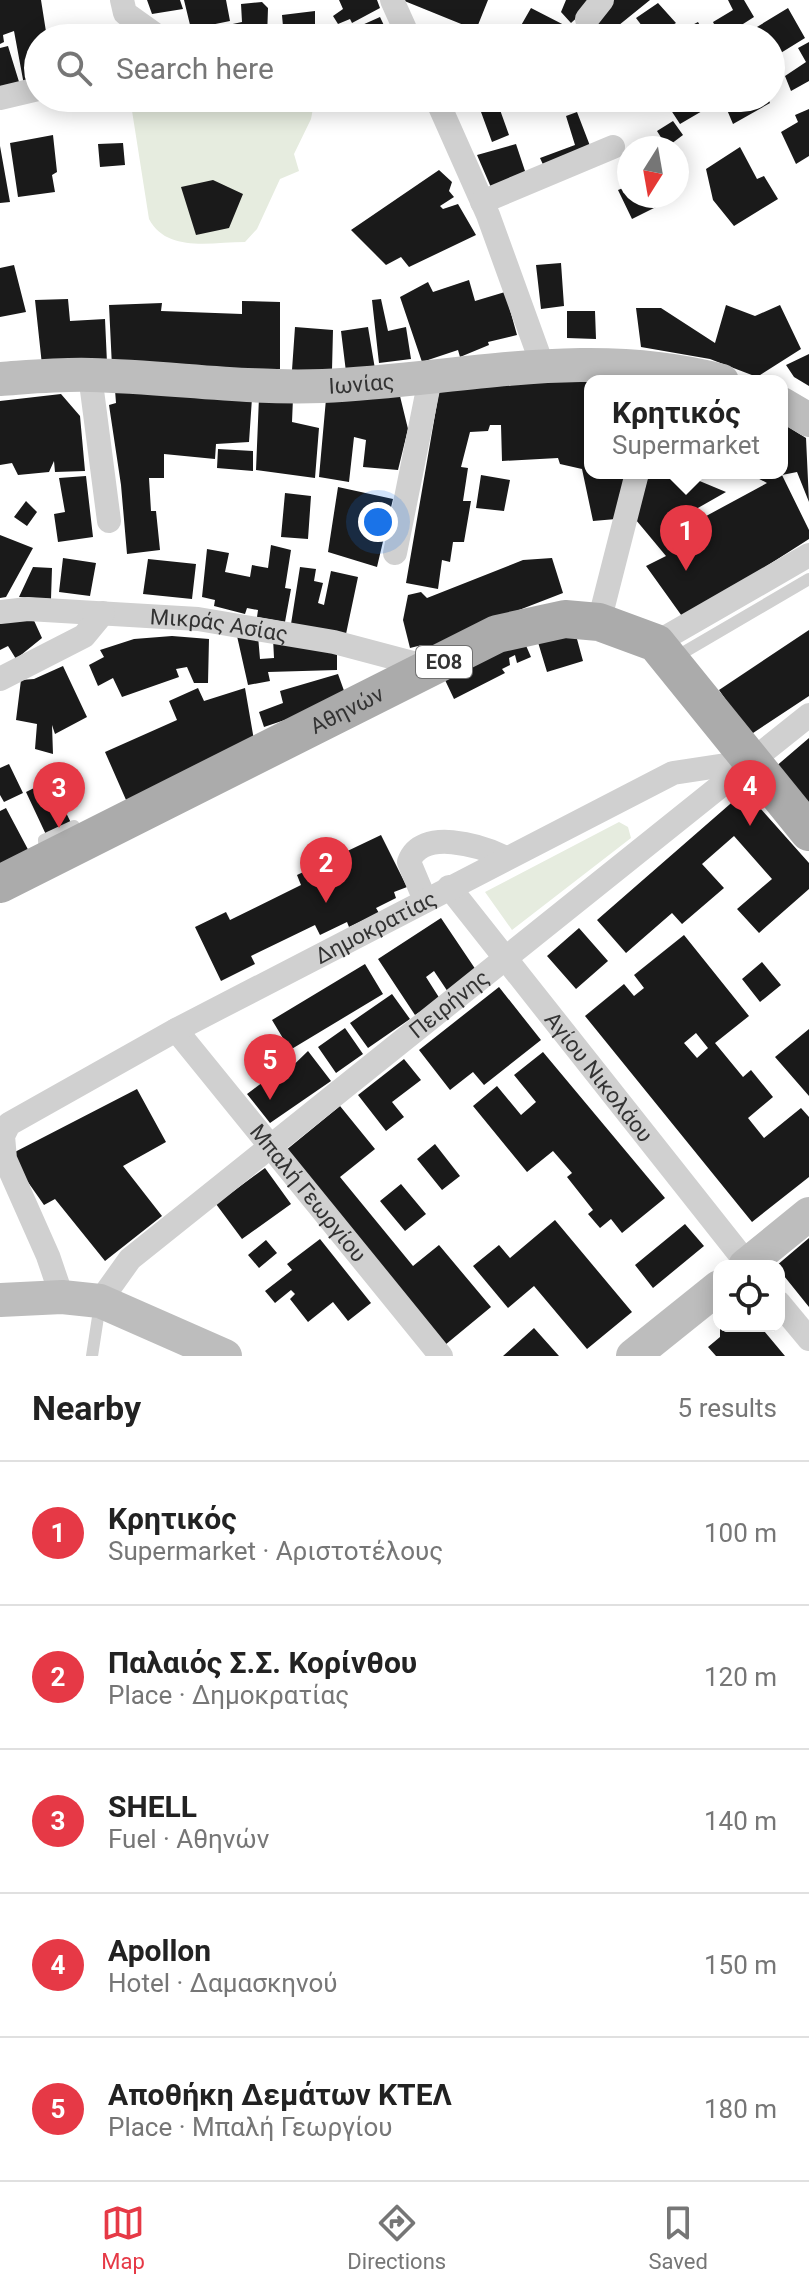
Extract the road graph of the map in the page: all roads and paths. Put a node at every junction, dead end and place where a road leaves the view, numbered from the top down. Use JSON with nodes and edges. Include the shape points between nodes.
{"nodes":[{"id":1,"x":122,"y":0,"type":"edge"},
{"id":2,"x":392,"y":0,"type":"edge"},
{"id":3,"x":140,"y":24,"type":"edge"},
{"id":4,"x":403,"y":24,"type":"edge"},
{"id":5,"x":24,"y":92,"type":"edge"},
{"id":6,"x":0,"y":98,"type":"edge"},
{"id":7,"x":442,"y":112,"type":"edge"},
{"id":8,"x":613,"y":147,"type":"dead end"},
{"id":9,"x":482,"y":202,"type":"junction"},
{"id":10,"x":542,"y":364,"type":"junction"},
{"id":11,"x":431,"y":374,"type":"junction"},
{"id":12,"x":90,"y":375,"type":"junction"},
{"id":13,"x":662,"y":375,"type":"edge"},
{"id":14,"x":0,"y":379,"type":"edge"},
{"id":15,"x":635,"y":479,"type":"edge"},
{"id":16,"x":109,"y":521,"type":"dead end"},
{"id":17,"x":395,"y":553,"type":"dead end"},
{"id":18,"x":809,"y":555,"type":"edge"},
{"id":19,"x":809,"y":579,"type":"edge"},
{"id":20,"x":0,"y":612,"type":"edge"},
{"id":21,"x":103,"y":613,"type":"junction"},
{"id":22,"x":599,"y":622,"type":"junction"},
{"id":23,"x":663,"y":651,"type":"junction"},
{"id":24,"x":432,"y":668,"type":"junction"},
{"id":25,"x":0,"y":679,"type":"edge"},
{"id":26,"x":809,"y":715,"type":"edge"},
{"id":27,"x":752,"y":761,"type":"junction"},
{"id":28,"x":809,"y":832,"type":"edge"},
{"id":29,"x":504,"y":857,"type":"junction"},
{"id":30,"x":0,"y":884,"type":"edge"},
{"id":31,"x":449,"y":887,"type":"junction"},
{"id":32,"x":425,"y":900,"type":"junction"},
{"id":33,"x":504,"y":957,"type":"junction"},
{"id":34,"x":176,"y":1030,"type":"junction"},
{"id":35,"x":270,"y":1146,"type":"junction"},
{"id":36,"x":809,"y":1214,"type":"edge"},
{"id":37,"x":743,"y":1260,"type":"edge"},
{"id":38,"x":753,"y":1260,"type":"edge"},
{"id":39,"x":713,"y":1292,"type":"edge"},
{"id":40,"x":62,"y":1297,"type":"junction"},
{"id":41,"x":0,"y":1300,"type":"edge"},
{"id":42,"x":100,"y":1301,"type":"junction"},
{"id":43,"x":785,"y":1310,"type":"edge"},
{"id":44,"x":809,"y":1339,"type":"edge"},
{"id":45,"x":92,"y":1356,"type":"edge"},
{"id":46,"x":225,"y":1356,"type":"edge"},
{"id":47,"x":441,"y":1356,"type":"edge"},
{"id":48,"x":633,"y":1356,"type":"edge"}],
"edges":[{"from":1,"to":3,"type":"street","via":[[125,13]]},
{"from":2,"to":4,"type":"street"},
{"from":5,"to":6,"type":"street"},
{"from":7,"to":9,"type":"street"},
{"from":8,"to":9,"type":"street"},
{"from":9,"to":10,"type":"street"},
{"from":10,"to":11,"type":"street","name":"Ιωνίας"},
{"from":10,"to":13,"type":"street","name":"Ιωνίας","via":[[610,363]]},
{"from":11,"to":12,"type":"street","name":"Ιωνίας","via":[[324,386]]},
{"from":11,"to":17,"type":"street"},
{"from":12,"to":14,"type":"street","name":"Ιωνίας"},
{"from":12,"to":16,"type":"street"},
{"from":15,"to":22,"type":"street"},
{"from":18,"to":23,"type":"street"},
{"from":19,"to":23,"type":"lane"},
{"from":20,"to":21,"type":"street","name":"Μικράς Ασίας"},
{"from":21,"to":24,"type":"street","name":"Μικράς Ασίας","via":[[198,619],[319,639]]},
{"from":21,"to":25,"type":"street","via":[[84,636]]},
{"from":22,"to":23,"type":"main road","name":"Αθηνών","number":"ΕΟ8"},
{"from":22,"to":24,"type":"main road","name":"Αθηνών","number":"ΕΟ8","via":[[565,619],[497,634]]},
{"from":23,"to":27,"type":"main road"},
{"from":24,"to":30,"type":"main road","name":"Αθηνών","number":"ΕΟ8"},
{"from":26,"to":27,"type":"street","name":"Πειρήνης"},
{"from":27,"to":28,"type":"main road"},
{"from":27,"to":29,"type":"street","name":"Δημοκρατίας","via":[[673,773]]},
{"from":27,"to":33,"type":"street","name":"Πειρήνης"},
{"from":29,"to":31,"type":"street","name":"Δημοκρατίας"},
{"from":29,"to":32,"type":"street","via":[[479,845],[425,846],[409,862]]},
{"from":31,"to":32,"type":"street","name":"Δημοκρατίας"},
{"from":31,"to":33,"type":"street","name":"Αγίου Νικολάου"},
{"from":32,"to":34,"type":"street","name":"Δημοκρατίας"},
{"from":33,"to":35,"type":"street","name":"Πειρήνης"},
{"from":33,"to":37,"type":"street","name":"Αγίου Νικολάου"},
{"from":34,"to":35,"type":"street","name":"Μπαλή Γεωργίου"},
{"from":34,"to":40,"type":"street","name":"Δημοκρατίας","via":[[9,1124],[3,1136],[5,1159]]},
{"from":35,"to":42,"type":"street","name":"Πειρήνης","via":[[130,1259]]},
{"from":35,"to":47,"type":"street","name":"Μπαλή Γεωργίου"},
{"from":36,"to":38,"type":"street"},
{"from":39,"to":48,"type":"street"},
{"from":40,"to":41,"type":"street"},
{"from":40,"to":42,"type":"street"},
{"from":42,"to":45,"type":"lane"},
{"from":42,"to":46,"type":"street"},
{"from":43,"to":44,"type":"street"}]}
